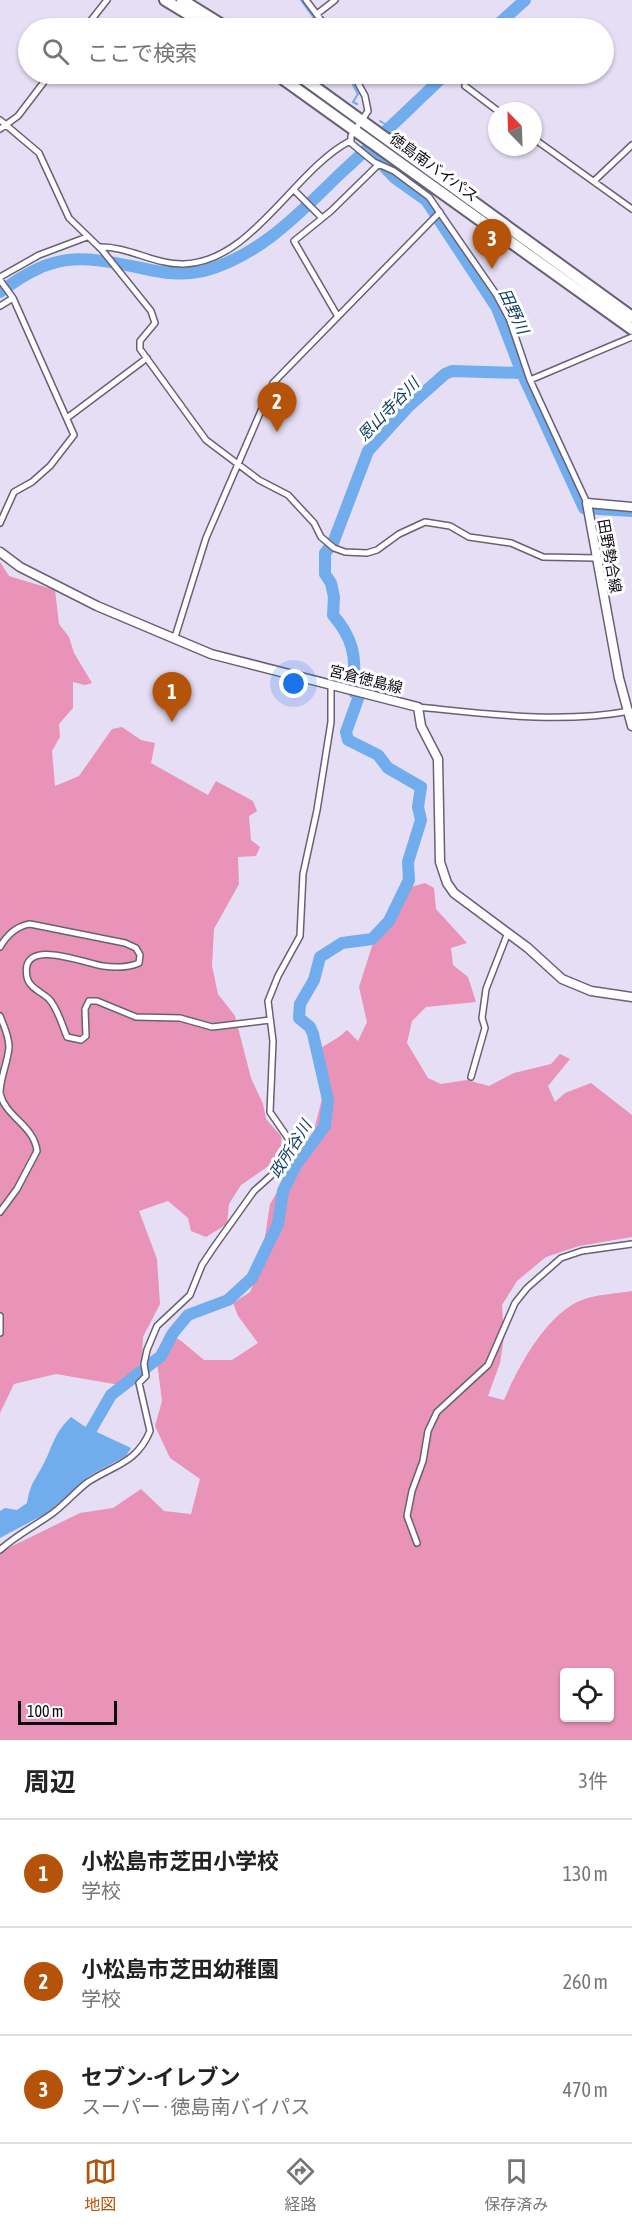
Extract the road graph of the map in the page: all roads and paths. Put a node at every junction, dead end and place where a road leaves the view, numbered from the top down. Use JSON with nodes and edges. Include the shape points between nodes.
{"nodes":[{"id":1,"x":107,"y":0,"type":"edge"},
{"id":2,"x":165,"y":0,"type":"edge"},
{"id":3,"x":182,"y":0,"type":"edge"},
{"id":4,"x":306,"y":0,"type":"edge"},
{"id":5,"x":335,"y":0,"type":"edge"},
{"id":6,"x":317,"y":14,"type":"junction"},
{"id":7,"x":93,"y":18,"type":"edge"},
{"id":8,"x":195,"y":18,"type":"edge"},
{"id":9,"x":211,"y":18,"type":"edge"},
{"id":10,"x":320,"y":18,"type":"edge"},
{"id":11,"x":42,"y":84,"type":"edge"},
{"id":12,"x":292,"y":84,"type":"edge"},
{"id":13,"x":309,"y":84,"type":"edge"},
{"id":14,"x":358,"y":84,"type":"edge"},
{"id":15,"x":465,"y":86,"type":"dead end"},
{"id":16,"x":488,"y":103,"type":"edge"},
{"id":17,"x":0,"y":120,"type":"edge"},
{"id":18,"x":6,"y":126,"type":"junction"},
{"id":19,"x":363,"y":128,"type":"junction"},
{"id":20,"x":0,"y":129,"type":"edge"},
{"id":21,"x":352,"y":144,"type":"junction"},
{"id":22,"x":542,"y":144,"type":"edge"},
{"id":23,"x":632,"y":145,"type":"edge"},
{"id":24,"x":376,"y":164,"type":"junction"},
{"id":25,"x":594,"y":181,"type":"junction"},
{"id":26,"x":296,"y":192,"type":"junction"},
{"id":27,"x":632,"y":209,"type":"edge"},
{"id":28,"x":438,"y":214,"type":"junction"},
{"id":29,"x":320,"y":217,"type":"junction"},
{"id":30,"x":87,"y":237,"type":"junction"},
{"id":31,"x":101,"y":249,"type":"junction"},
{"id":32,"x":1,"y":280,"type":"edge"},
{"id":33,"x":12,"y":296,"type":"junction"},
{"id":34,"x":0,"y":306,"type":"edge"},
{"id":35,"x":337,"y":315,"type":"junction"},
{"id":36,"x":632,"y":317,"type":"edge"},
{"id":37,"x":632,"y":329,"type":"edge"},
{"id":38,"x":632,"y":337,"type":"edge"},
{"id":39,"x":147,"y":358,"type":"junction"},
{"id":40,"x":530,"y":380,"type":"junction"},
{"id":41,"x":67,"y":418,"type":"junction"},
{"id":42,"x":238,"y":464,"type":"junction"},
{"id":43,"x":587,"y":503,"type":"junction"},
{"id":44,"x":632,"y":507,"type":"edge"},
{"id":45,"x":0,"y":523,"type":"edge"},
{"id":46,"x":0,"y":552,"type":"edge"},
{"id":47,"x":596,"y":558,"type":"junction"},
{"id":48,"x":175,"y":637,"type":"junction"},
{"id":49,"x":331,"y":684,"type":"junction"},
{"id":50,"x":418,"y":706,"type":"junction"},
{"id":51,"x":629,"y":711,"type":"edge"},
{"id":52,"x":632,"y":726,"type":"edge"},
{"id":53,"x":507,"y":935,"type":"junction"},
{"id":54,"x":0,"y":947,"type":"edge"},
{"id":55,"x":632,"y":997,"type":"edge"},
{"id":56,"x":0,"y":1016,"type":"edge"},
{"id":57,"x":270,"y":1020,"type":"junction"},
{"id":58,"x":471,"y":1077,"type":"dead end"},
{"id":59,"x":0,"y":1212,"type":"edge"},
{"id":60,"x":632,"y":1244,"type":"edge"},
{"id":61,"x":0,"y":1316,"type":"edge"},
{"id":62,"x":0,"y":1333,"type":"edge"},
{"id":63,"x":417,"y":1543,"type":"dead end"},
{"id":64,"x":0,"y":1550,"type":"edge"}],
"edges":[{"from":1,"to":7,"type":"street"},
{"from":2,"to":8,"type":"highway"},
{"from":3,"to":9,"type":"highway"},
{"from":4,"to":6,"type":"street"},
{"from":5,"to":6,"type":"street"},
{"from":6,"to":10,"type":"street"},
{"from":11,"to":18,"type":"street"},
{"from":12,"to":19,"type":"highway","name":"徳島南バイパス"},
{"from":13,"to":19,"type":"highway","name":"徳島南バイパス"},
{"from":14,"to":19,"type":"street","via":[[368,105]]},
{"from":15,"to":16,"type":"street"},
{"from":17,"to":18,"type":"street"},
{"from":18,"to":20,"type":"street"},
{"from":18,"to":30,"type":"street","via":[[39,153],[69,218]]},
{"from":19,"to":21,"type":"street"},
{"from":19,"to":36,"type":"highway","name":"徳島南バイパス","via":[[396,143]]},
{"from":19,"to":37,"type":"highway","name":"徳島南バイパス","via":[[388,153]]},
{"from":21,"to":24,"type":"street"},
{"from":21,"to":26,"type":"street","via":[[318,165]]},
{"from":22,"to":25,"type":"street"},
{"from":23,"to":25,"type":"street"},
{"from":24,"to":28,"type":"street","via":[[394,171],[429,197]]},
{"from":24,"to":29,"type":"street"},
{"from":25,"to":27,"type":"street"},
{"from":26,"to":29,"type":"street"},
{"from":26,"to":31,"type":"street","via":[[242,241],[206,260],[184,264],[108,247]]},
{"from":28,"to":35,"type":"street"},
{"from":28,"to":40,"type":"street","via":[[503,306]]},
{"from":29,"to":35,"type":"street","via":[[294,241]]},
{"from":30,"to":31,"type":"street"},
{"from":30,"to":32,"type":"street","via":[[39,255]]},
{"from":31,"to":39,"type":"street","via":[[154,317],[152,330],[139,345]]},
{"from":32,"to":33,"type":"street"},
{"from":33,"to":34,"type":"street"},
{"from":33,"to":41,"type":"street"},
{"from":35,"to":42,"type":"street","via":[[273,383]]},
{"from":38,"to":40,"type":"street"},
{"from":39,"to":41,"type":"street"},
{"from":39,"to":42,"type":"street","via":[[201,435]]},
{"from":40,"to":43,"type":"street"},
{"from":41,"to":45,"type":"street","via":[[72,439],[32,482],[14,492]]},
{"from":42,"to":47,"type":"street","via":[[288,495],[331,546],[345,552],[377,550],[425,522],[450,526],[469,537],[511,543],[543,557]]},
{"from":42,"to":48,"type":"street","via":[[206,538]]},
{"from":43,"to":44,"type":"main road","name":"田野勢合線"},
{"from":43,"to":47,"type":"main road","name":"田野勢合線"},
{"from":46,"to":48,"type":"main road","name":"宮倉徳島線","via":[[20,567],[97,606]]},
{"from":47,"to":51,"type":"main road","name":"田野勢合線"},
{"from":48,"to":49,"type":"main road","name":"宮倉徳島線","via":[[211,654]]},
{"from":49,"to":50,"type":"main road","name":"宮倉徳島線"},
{"from":49,"to":57,"type":"street","via":[[331,722],[303,874],[300,936],[269,994]]},
{"from":50,"to":51,"type":"street","via":[[482,715],[575,717]]},
{"from":50,"to":53,"type":"main road","name":"宮倉徳島線","via":[[421,726],[438,759],[441,862],[447,883]]},
{"from":51,"to":52,"type":"main road","name":"田野勢合線"},
{"from":53,"to":55,"type":"main road","name":"宮倉徳島線","via":[[573,986]]},
{"from":53,"to":58,"type":"street","via":[[486,989],[482,1018],[485,1028]]},
{"from":54,"to":57,"type":"street","via":[[7,936],[30,924],[136,948],[139,963],[128,968],[105,967],[45,953],[33,958],[27,977],[33,988],[53,1005],[71,1039],[86,1036],[85,1009],[89,1001],[136,1017],[180,1018],[212,1028]]},
{"from":56,"to":59,"type":"street","via":[[9,1048],[0,1093],[6,1107],[31,1134],[37,1151]]},
{"from":57,"to":64,"type":"street","via":[[270,1112],[292,1150],[284,1164],[254,1191],[214,1247],[190,1295],[154,1333],[144,1364],[146,1376],[139,1383],[147,1410],[148,1436],[128,1461],[104,1471],[63,1506]]},
{"from":60,"to":63,"type":"street","via":[[561,1258],[527,1287],[515,1303],[488,1365],[437,1412],[428,1431],[407,1516]]},
{"from":61,"to":62,"type":"street"}]}
